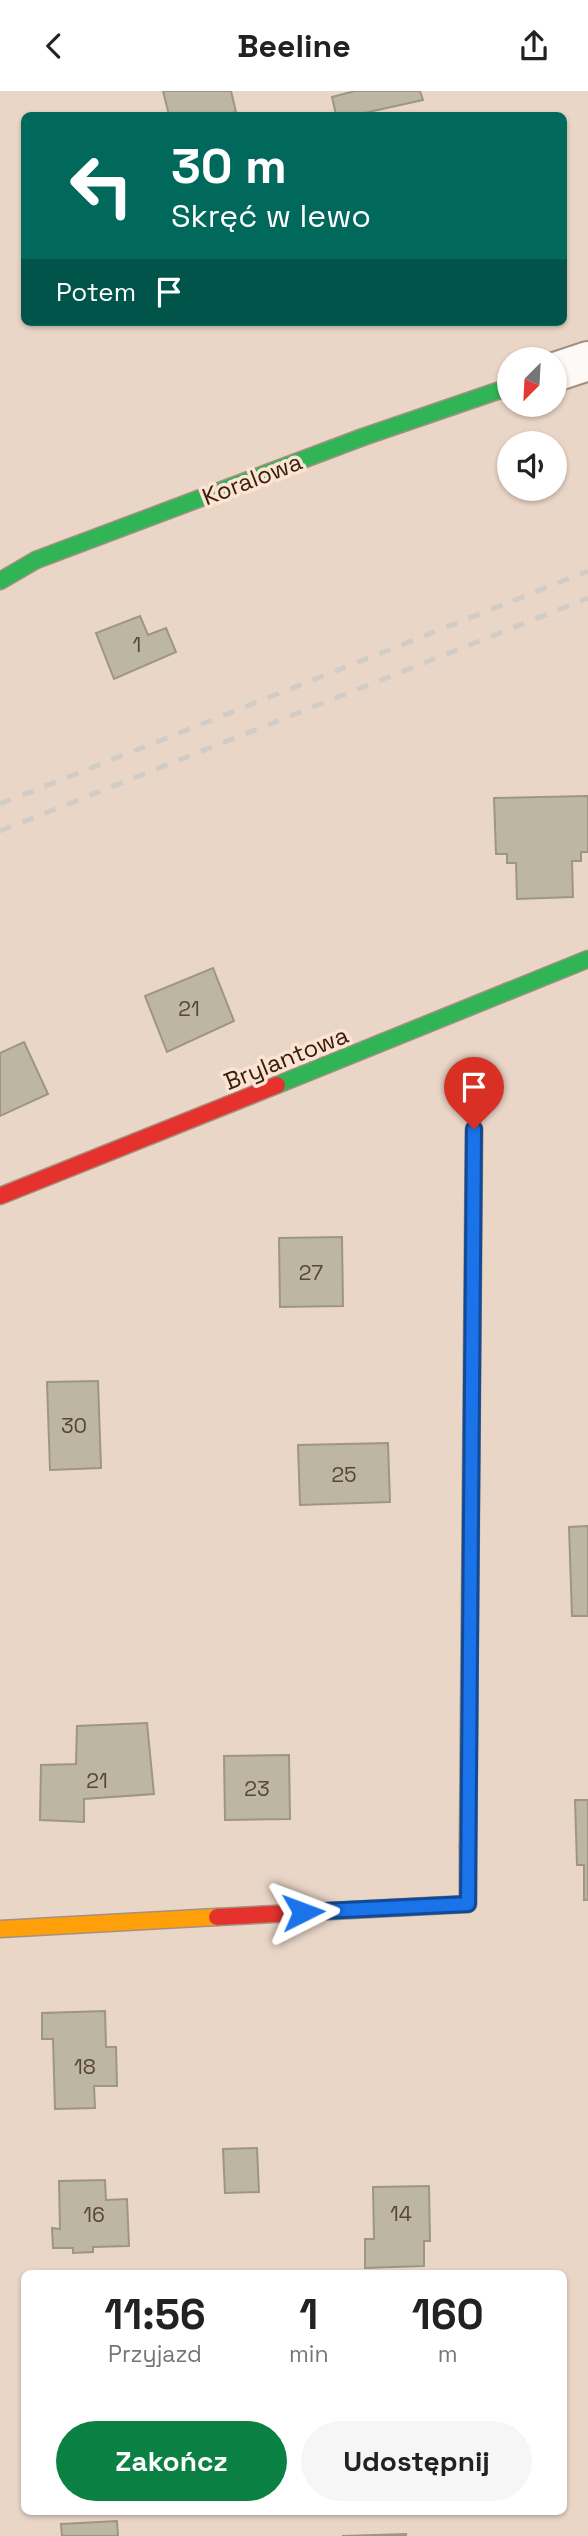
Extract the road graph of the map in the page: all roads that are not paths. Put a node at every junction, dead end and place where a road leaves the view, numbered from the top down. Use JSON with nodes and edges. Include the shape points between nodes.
{"nodes":[{"id":1,"x":588,"y":361,"type":"edge"},
{"id":2,"x":567,"y":368,"type":"edge"},
{"id":3,"x":497,"y":391,"type":"edge"},
{"id":4,"x":0,"y":580,"type":"edge"},
{"id":5,"x":588,"y":960,"type":"edge"},
{"id":6,"x":474,"y":1129,"type":"dead end"},
{"id":7,"x":0,"y":1196,"type":"edge"},
{"id":8,"x":0,"y":1929,"type":"edge"}],
"edges":[{"from":1,"to":2,"type":"street"},
{"from":3,"to":4,"type":"street","name":"Koralowa","via":[[36,560]]},
{"from":5,"to":7,"type":"street","name":"Brylantowa"},
{"from":6,"to":8,"type":"street","via":[[468,1904]]}]}
